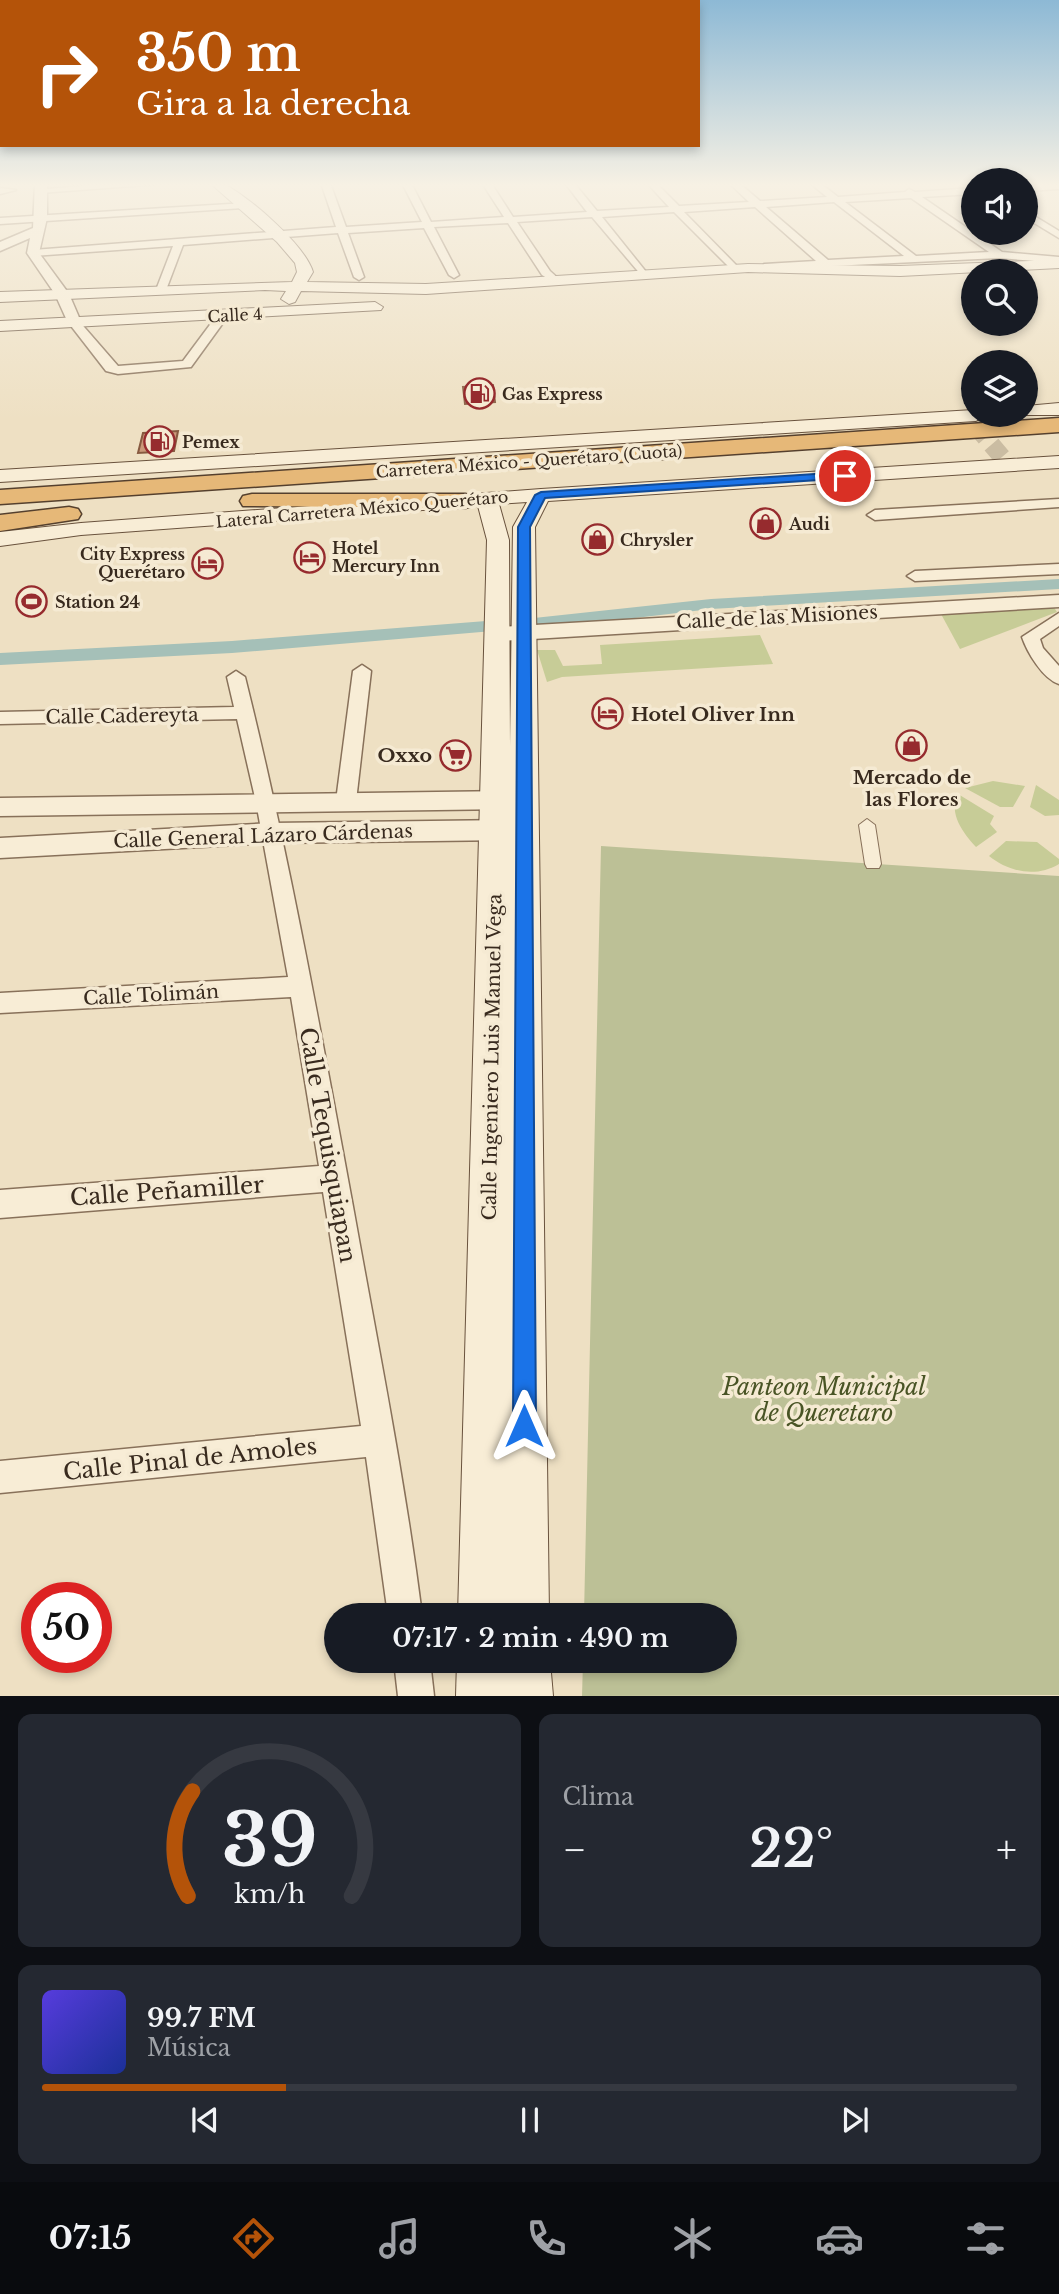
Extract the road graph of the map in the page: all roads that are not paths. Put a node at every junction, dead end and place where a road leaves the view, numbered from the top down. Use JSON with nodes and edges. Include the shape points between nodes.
{"nodes":[{"id":1,"x":39,"y":262,"type":"edge"},
{"id":2,"x":171,"y":262,"type":"edge"},
{"id":3,"x":302,"y":262,"type":"edge"},
{"id":4,"x":353,"y":262,"type":"edge"},
{"id":5,"x":447,"y":262,"type":"edge"},
{"id":6,"x":539,"y":262,"type":"edge"},
{"id":7,"x":633,"y":262,"type":"edge"},
{"id":8,"x":735,"y":262,"type":"edge"},
{"id":9,"x":859,"y":262,"type":"edge"},
{"id":10,"x":1056,"y":262,"type":"edge"},
{"id":11,"x":826,"y":264,"type":"joint"},
{"id":12,"x":741,"y":268,"type":"junction"},
{"id":13,"x":1059,"y":269,"type":"edge"},
{"id":14,"x":1038,"y":270,"type":"edge"},
{"id":15,"x":642,"y":273,"type":"junction"},
{"id":16,"x":961,"y":274,"type":"edge"},
{"id":17,"x":454,"y":275,"type":"dead end"},
{"id":18,"x":359,"y":277,"type":"dead end"},
{"id":19,"x":555,"y":279,"type":"junction"},
{"id":20,"x":298,"y":284,"type":"junction"},
{"id":21,"x":160,"y":290,"type":"junction"},
{"id":22,"x":62,"y":294,"type":"junction"},
{"id":23,"x":0,"y":297,"type":"edge"},
{"id":24,"x":281,"y":312,"type":"junction"},
{"id":25,"x":222,"y":316,"type":"junction"},
{"id":26,"x":74,"y":322,"type":"junction"},
{"id":27,"x":0,"y":326,"type":"edge"},
{"id":28,"x":1059,"y":409,"type":"edge"},
{"id":29,"x":1038,"y":410,"type":"edge"},
{"id":30,"x":961,"y":419,"type":"edge"},
{"id":31,"x":1059,"y":425,"type":"edge"},
{"id":32,"x":903,"y":435,"type":"junction"},
{"id":33,"x":585,"y":438,"type":"junction"},
{"id":34,"x":1059,"y":444,"type":"edge"},
{"id":35,"x":1059,"y":462,"type":"edge"},
{"id":36,"x":78,"y":473,"type":"joint"},
{"id":37,"x":2,"y":481,"type":"edge"},
{"id":38,"x":541,"y":495,"type":"junction"},
{"id":39,"x":192,"y":501,"type":"junction"},
{"id":40,"x":476,"y":501,"type":"junction"},
{"id":41,"x":1059,"y":503,"type":"edge"},
{"id":42,"x":135,"y":504,"type":"junction"},
{"id":43,"x":0,"y":513,"type":"edge"},
{"id":44,"x":875,"y":515,"type":"dead end"},
{"id":45,"x":0,"y":523,"type":"edge"},
{"id":46,"x":0,"y":539,"type":"edge"},
{"id":47,"x":1059,"y":569,"type":"edge"},
{"id":48,"x":915,"y":576,"type":"dead end"},
{"id":49,"x":1059,"y":601,"type":"edge"},
{"id":50,"x":1059,"y":618,"type":"edge"},
{"id":51,"x":509,"y":633,"type":"junction"},
{"id":52,"x":362,"y":671,"type":"dead end"},
{"id":53,"x":236,"y":677,"type":"dead end"},
{"id":54,"x":1059,"y":677,"type":"edge"},
{"id":55,"x":243,"y":713,"type":"junction"},
{"id":56,"x":0,"y":718,"type":"edge"},
{"id":57,"x":346,"y":801,"type":"junction"},
{"id":58,"x":266,"y":802,"type":"junction"},
{"id":59,"x":0,"y":807,"type":"edge"},
{"id":60,"x":510,"y":815,"type":"junction"},
{"id":61,"x":867,"y":825,"type":"dead end"},
{"id":62,"x":272,"y":833,"type":"junction"},
{"id":63,"x":0,"y":848,"type":"edge"},
{"id":64,"x":873,"y":864,"type":"dead end"},
{"id":65,"x":302,"y":986,"type":"junction"},
{"id":66,"x":0,"y":1003,"type":"edge"},
{"id":67,"x":334,"y":1178,"type":"junction"},
{"id":68,"x":0,"y":1204,"type":"edge"},
{"id":69,"x":379,"y":1440,"type":"junction"},
{"id":70,"x":0,"y":1477,"type":"edge"},
{"id":71,"x":403,"y":1603,"type":"edge"},
{"id":72,"x":478,"y":1603,"type":"edge"},
{"id":73,"x":524,"y":1603,"type":"edge"},
{"id":74,"x":413,"y":1673,"type":"edge"},
{"id":75,"x":482,"y":1673,"type":"edge"},
{"id":76,"x":526,"y":1673,"type":"edge"},
{"id":77,"x":416,"y":1696,"type":"edge"},
{"id":78,"x":482,"y":1696,"type":"edge"},
{"id":79,"x":527,"y":1696,"type":"edge"}],
"edges":[{"from":1,"to":22,"type":"street"},
{"from":2,"to":21,"type":"street"},
{"from":3,"to":20,"type":"main road","via":[[306,267]]},
{"from":4,"to":18,"type":"street"},
{"from":5,"to":17,"type":"street"},
{"from":6,"to":19,"type":"street"},
{"from":7,"to":15,"type":"street"},
{"from":8,"to":12,"type":"street"},
{"from":9,"to":11,"type":"street"},
{"from":10,"to":12,"type":"main road","name":"Calle 4","via":[[900,271]]},
{"from":11,"to":12,"type":"street"},
{"from":12,"to":15,"type":"main road","name":"Calle 4"},
{"from":13,"to":14,"type":"main road"},
{"from":15,"to":19,"type":"main road","name":"Calle 4"},
{"from":16,"to":24,"type":"main road","name":"Calle 4","via":[[672,286]]},
{"from":19,"to":20,"type":"main road","name":"Calle 4","via":[[391,290]]},
{"from":20,"to":21,"type":"main road","name":"Calle 4"},
{"from":20,"to":24,"type":"main road"},
{"from":21,"to":22,"type":"main road","name":"Calle 4"},
{"from":22,"to":23,"type":"main road","name":"Calle 4"},
{"from":22,"to":26,"type":"street"},
{"from":24,"to":25,"type":"main road","name":"Calle 4"},
{"from":25,"to":26,"type":"main road","name":"Calle 4"},
{"from":25,"to":26,"type":"street","via":[[187,363],[118,370],[110,368]]},
{"from":26,"to":27,"type":"main road","name":"Calle 4"},
{"from":28,"to":29,"type":"main road"},
{"from":30,"to":33,"type":"main road"},
{"from":31,"to":32,"type":"highway","name":"Carretera México - Querétaro (Cuota)"},
{"from":32,"to":33,"type":"highway"},
{"from":32,"to":37,"type":"highway","name":"Carretera México - Querétaro (Cuota)"},
{"from":33,"to":36,"type":"main road"},
{"from":34,"to":39,"type":"highway","name":"Carretera México - Querétaro (Cuota)"},
{"from":35,"to":38,"type":"main road","name":"Lateral Carretera México Querétaro","via":[[1006,461]]},
{"from":36,"to":37,"type":"highway"},
{"from":38,"to":40,"type":"main road","name":"Lateral Carretera México Querétaro"},
{"from":38,"to":51,"type":"main road","name":"Calle Ingeniero Luis Manuel Vega","via":[[524,527]]},
{"from":39,"to":40,"type":"highway"},
{"from":39,"to":42,"type":"highway","name":"Carretera México - Querétaro (Cuota)"},
{"from":40,"to":46,"type":"main road","name":"Lateral Carretera México Querétaro","via":[[81,529]]},
{"from":40,"to":51,"type":"main road","name":"Calle Ingeniero Luis Manuel Vega","via":[[498,540]]},
{"from":41,"to":44,"type":"street"},
{"from":42,"to":43,"type":"highway","name":"Carretera México - Querétaro (Cuota)"},
{"from":42,"to":45,"type":"highway"},
{"from":47,"to":48,"type":"street"},
{"from":49,"to":51,"type":"street","name":"Calle de las Misiones"},
{"from":50,"to":54,"type":"street","via":[[1031,637],[1035,649]]},
{"from":51,"to":60,"type":"main road","name":"Calle Ingeniero Luis Manuel Vega"},
{"from":52,"to":57,"type":"street"},
{"from":53,"to":55,"type":"street","name":"Calle Tequisquiapan"},
{"from":55,"to":56,"type":"street","name":"Calle Cadereyta"},
{"from":55,"to":58,"type":"street","name":"Calle Tequisquiapan"},
{"from":57,"to":58,"type":"street","name":"Calle General Lázaro Cárdenas"},
{"from":57,"to":60,"type":"street","name":"Calle General Lázaro Cárdenas"},
{"from":58,"to":59,"type":"street","name":"Calle General Lázaro Cárdenas"},
{"from":58,"to":62,"type":"street","name":"Calle Tequisquiapan"},
{"from":60,"to":62,"type":"street","name":"Calle General Lázaro Cárdenas"},
{"from":60,"to":72,"type":"main road","name":"Calle Ingeniero Luis Manuel Vega"},
{"from":60,"to":73,"type":"main road","name":"Calle Ingeniero Luis Manuel Vega"},
{"from":61,"to":64,"type":"street"},
{"from":62,"to":63,"type":"street","name":"Calle General Lázaro Cárdenas"},
{"from":62,"to":65,"type":"street","name":"Calle Tequisquiapan"},
{"from":65,"to":66,"type":"street","name":"Calle Tolimán"},
{"from":65,"to":67,"type":"street","name":"Calle Tequisquiapan"},
{"from":67,"to":68,"type":"street","name":"Calle Peñamiller"},
{"from":67,"to":69,"type":"street","name":"Calle Tequisquiapan"},
{"from":69,"to":70,"type":"street","name":"Calle Pinal de Amoles"},
{"from":69,"to":71,"type":"street","name":"Calle Tequisquiapan"},
{"from":74,"to":77,"type":"street"},
{"from":75,"to":78,"type":"main road"},
{"from":76,"to":79,"type":"main road"}]}
